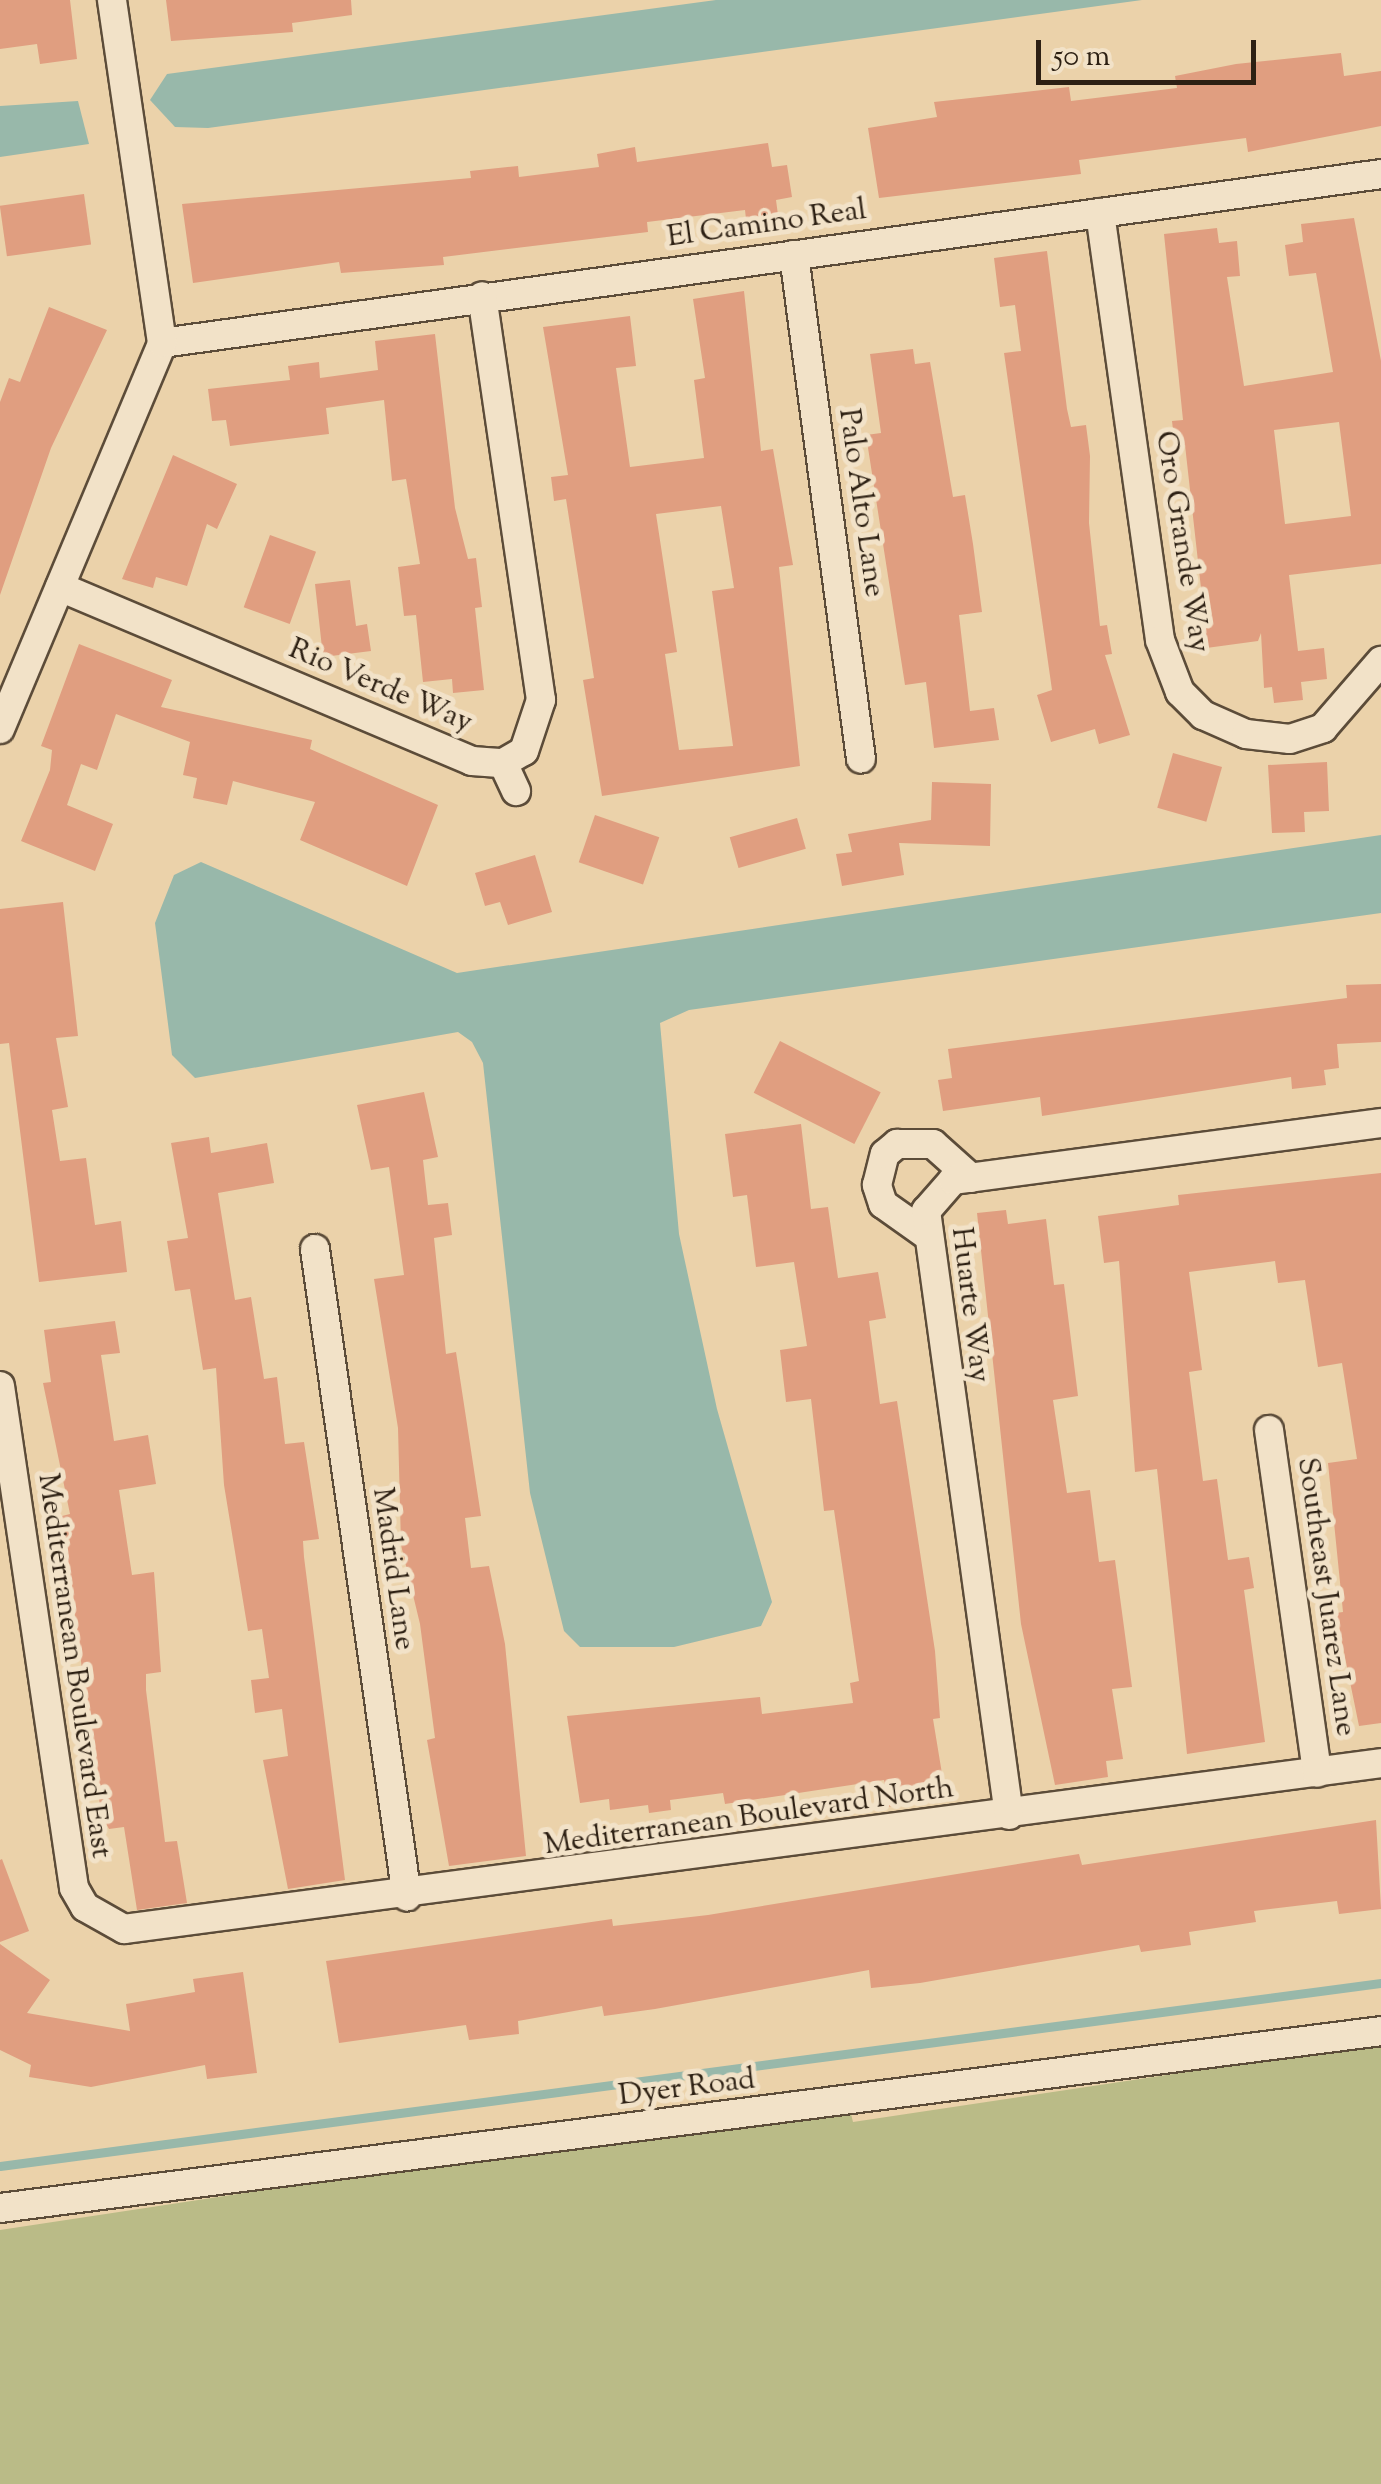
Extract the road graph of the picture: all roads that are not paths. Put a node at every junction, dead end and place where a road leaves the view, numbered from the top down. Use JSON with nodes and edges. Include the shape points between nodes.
{"nodes":[{"id":1,"x":112,"y":0,"type":"edge"},
{"id":2,"x":1381,"y":174,"type":"edge"},
{"id":3,"x":1100,"y":213,"type":"junction"},
{"id":4,"x":794,"y":255,"type":"junction"},
{"id":5,"x":482,"y":296,"type":"junction"},
{"id":6,"x":162,"y":343,"type":"junction"},
{"id":7,"x":60,"y":588,"type":"junction"},
{"id":8,"x":1381,"y":660,"type":"edge"},
{"id":9,"x":0,"y":728,"type":"edge"},
{"id":10,"x":861,"y":760,"type":"dead end"},
{"id":11,"x":503,"y":763,"type":"junction"},
{"id":12,"x":516,"y":791,"type":"dead end"},
{"id":13,"x":1381,"y":1123,"type":"edge"},
{"id":14,"x":971,"y":1178,"type":"junction"},
{"id":15,"x":924,"y":1233,"type":"junction"},
{"id":16,"x":315,"y":1250,"type":"dead end"},
{"id":17,"x":0,"y":1386,"type":"edge"},
{"id":18,"x":1269,"y":1430,"type":"dead end"},
{"id":19,"x":1381,"y":1763,"type":"edge"},
{"id":20,"x":1317,"y":1773,"type":"junction"},
{"id":21,"x":1009,"y":1815,"type":"junction"},
{"id":22,"x":408,"y":1897,"type":"junction"},
{"id":23,"x":124,"y":1929,"type":"joint"},
{"id":24,"x":1381,"y":2031,"type":"edge"},
{"id":25,"x":0,"y":2208,"type":"edge"}],
"edges":[{"from":1,"to":6,"type":"street"},
{"from":2,"to":3,"type":"street","name":"El Camino Real"},
{"from":3,"to":4,"type":"street","name":"El Camino Real"},
{"from":3,"to":8,"type":"street","name":"Oro Grande Way","via":[[1160,640],[1180,692],[1225,725],[1290,739],[1323,728]]},
{"from":4,"to":5,"type":"street","name":"El Camino Real"},
{"from":4,"to":10,"type":"street","name":"Palo Alto Lane"},
{"from":5,"to":6,"type":"street","name":"El Camino Real"},
{"from":5,"to":11,"type":"street","via":[[541,700],[536,734]]},
{"from":6,"to":7,"type":"street"},
{"from":7,"to":9,"type":"street"},
{"from":7,"to":11,"type":"street","name":"Rio Verde Way","via":[[472,761]]},
{"from":11,"to":12,"type":"street"},
{"from":13,"to":14,"type":"street","name":"Huarte Way"},
{"from":14,"to":15,"type":"street","name":"Huarte Way","via":[[939,1192]]},
{"from":14,"to":15,"type":"street","via":[[933,1144],[898,1144],[885,1154],[877,1185],[882,1204]]},
{"from":15,"to":21,"type":"street","name":"Huarte Way"},
{"from":16,"to":22,"type":"street","name":"Madrid Lane"},
{"from":17,"to":23,"type":"street","name":"Mediterranean Boulevard East","via":[[74,1888],[94,1914]]},
{"from":18,"to":20,"type":"street","name":"Southeast Juarez Lane"},
{"from":19,"to":20,"type":"street","name":"Mediterranean Boulevard North"},
{"from":20,"to":21,"type":"street","name":"Mediterranean Boulevard North"},
{"from":21,"to":22,"type":"street","name":"Mediterranean Boulevard North"},
{"from":22,"to":23,"type":"street","name":"Mediterranean Boulevard North"},
{"from":24,"to":25,"type":"street","name":"Dyer Road"}]}
